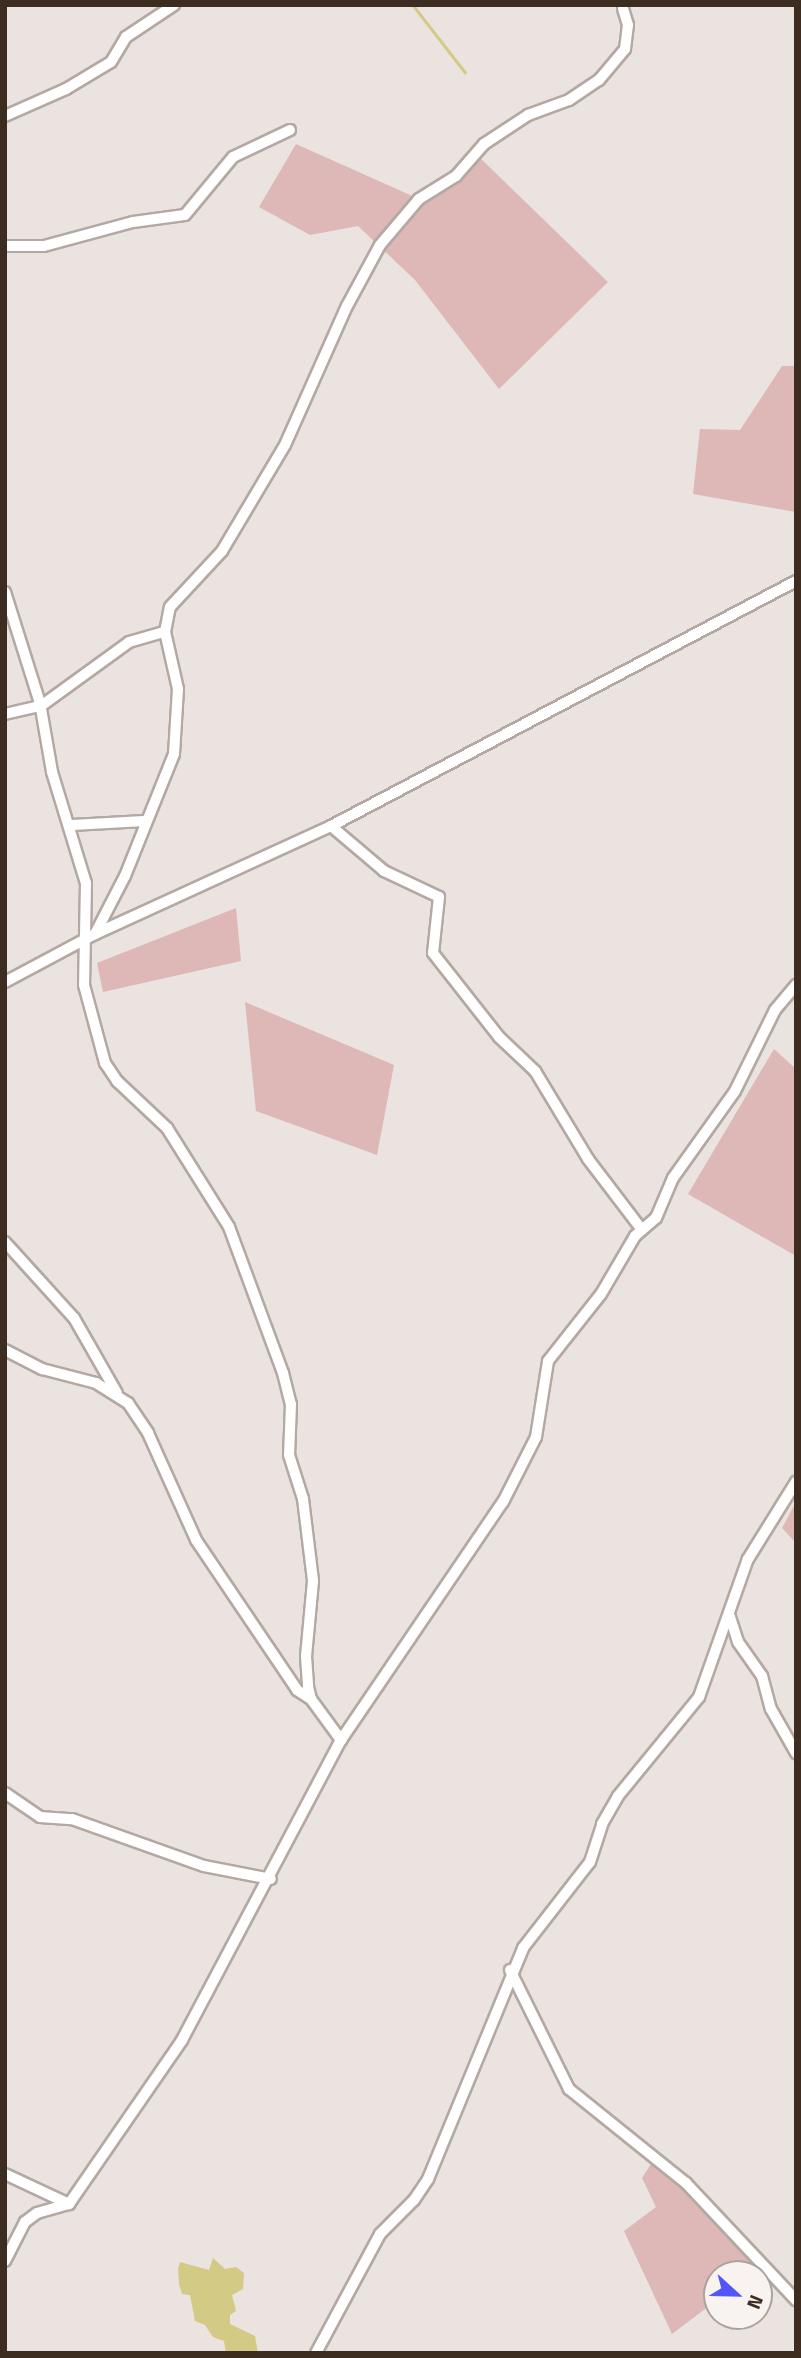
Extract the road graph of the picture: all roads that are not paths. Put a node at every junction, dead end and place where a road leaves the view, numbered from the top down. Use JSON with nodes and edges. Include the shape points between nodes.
{"nodes":[{"id":1,"x":174,"y":5,"type":"edge"},
{"id":2,"x":622,"y":9,"type":"dead end"},
{"id":3,"x":5,"y":116,"type":"edge"},
{"id":4,"x":290,"y":130,"type":"dead end"},
{"id":5,"x":5,"y":246,"type":"edge"},
{"id":6,"x":796,"y":581,"type":"edge"},
{"id":7,"x":5,"y":592,"type":"edge"},
{"id":8,"x":165,"y":632,"type":"junction"},
{"id":9,"x":41,"y":706,"type":"junction"},
{"id":10,"x":5,"y":714,"type":"edge"},
{"id":11,"x":144,"y":821,"type":"junction"},
{"id":12,"x":72,"y":825,"type":"junction"},
{"id":13,"x":331,"y":826,"type":"junction"},
{"id":14,"x":90,"y":937,"type":"junction"},
{"id":15,"x":5,"y":982,"type":"edge"},
{"id":16,"x":796,"y":985,"type":"edge"},
{"id":17,"x":642,"y":1230,"type":"junction"},
{"id":18,"x":5,"y":1242,"type":"edge"},
{"id":19,"x":5,"y":1350,"type":"edge"},
{"id":20,"x":117,"y":1394,"type":"junction"},
{"id":21,"x":796,"y":1482,"type":"edge"},
{"id":22,"x":729,"y":1614,"type":"junction"},
{"id":23,"x":311,"y":1699,"type":"junction"},
{"id":24,"x":341,"y":1740,"type":"junction"},
{"id":25,"x":796,"y":1753,"type":"edge"},
{"id":26,"x":5,"y":1793,"type":"edge"},
{"id":27,"x":271,"y":1879,"type":"junction"},
{"id":28,"x":510,"y":1970,"type":"junction"},
{"id":29,"x":5,"y":2174,"type":"edge"},
{"id":30,"x":69,"y":2204,"type":"junction"},
{"id":31,"x":5,"y":2261,"type":"edge"},
{"id":32,"x":796,"y":2300,"type":"edge"},
{"id":33,"x":323,"y":2343,"type":"junction"},
{"id":34,"x":316,"y":2353,"type":"edge"},
{"id":35,"x":331,"y":2353,"type":"edge"}],
"edges":[{"from":1,"to":3,"type":"street","via":[[126,37],[111,62],[66,89]]},
{"from":2,"to":8,"type":"street","via":[[628,25],[625,49],[599,80],[569,100],[528,115],[484,144],[456,176],[419,200],[380,245],[347,306],[294,428],[222,551],[170,607]]},
{"from":4,"to":5,"type":"street","via":[[233,157],[185,215],[133,222],[44,246]]},
{"from":6,"to":13,"type":"street"},
{"from":7,"to":9,"type":"street"},
{"from":8,"to":9,"type":"street","via":[[129,642]]},
{"from":8,"to":11,"type":"street","via":[[178,689],[174,754]]},
{"from":9,"to":10,"type":"street"},
{"from":9,"to":12,"type":"street","via":[[55,782]]},
{"from":11,"to":12,"type":"street"},
{"from":11,"to":14,"type":"street","via":[[125,876]]},
{"from":12,"to":14,"type":"street","via":[[86,883]]},
{"from":13,"to":14,"type":"street"},
{"from":13,"to":17,"type":"street","via":[[384,870],[439,897],[433,953],[499,1037],[534,1071],[596,1170]]},
{"from":14,"to":15,"type":"street"},
{"from":14,"to":23,"type":"street","via":[[84,985],[105,1063],[117,1081],[167,1128],[229,1227],[283,1373],[291,1404],[289,1455],[303,1499],[313,1581],[306,1656]]},
{"from":16,"to":17,"type":"street","via":[[775,1010],[735,1091],[673,1178],[656,1217]]},
{"from":17,"to":24,"type":"street","via":[[548,1361],[536,1437],[492,1522]]},
{"from":18,"to":20,"type":"street","via":[[74,1318]]},
{"from":19,"to":20,"type":"street","via":[[42,1370],[96,1383]]},
{"from":20,"to":23,"type":"street","via":[[148,1433],[174,1496],[221,1580],[297,1690]]},
{"from":21,"to":22,"type":"street","via":[[757,1540]]},
{"from":22,"to":25,"type":"street","via":[[738,1642],[762,1676],[771,1709]]},
{"from":22,"to":28,"type":"street","via":[[714,1644],[699,1697],[618,1796],[602,1824],[590,1862],[534,1931]]},
{"from":23,"to":24,"type":"street"},
{"from":24,"to":27,"type":"street"},
{"from":26,"to":27,"type":"street","via":[[40,1817],[72,1819],[204,1866]]},
{"from":27,"to":30,"type":"street","via":[[183,2040]]},
{"from":28,"to":32,"type":"street","via":[[569,2089],[686,2183]]},
{"from":28,"to":33,"type":"street","via":[[492,2028],[428,2179],[380,2234]]},
{"from":29,"to":30,"type":"street"},
{"from":30,"to":31,"type":"street","via":[[31,2217]]},
{"from":33,"to":34,"type":"street"},
{"from":33,"to":35,"type":"street"}]}
